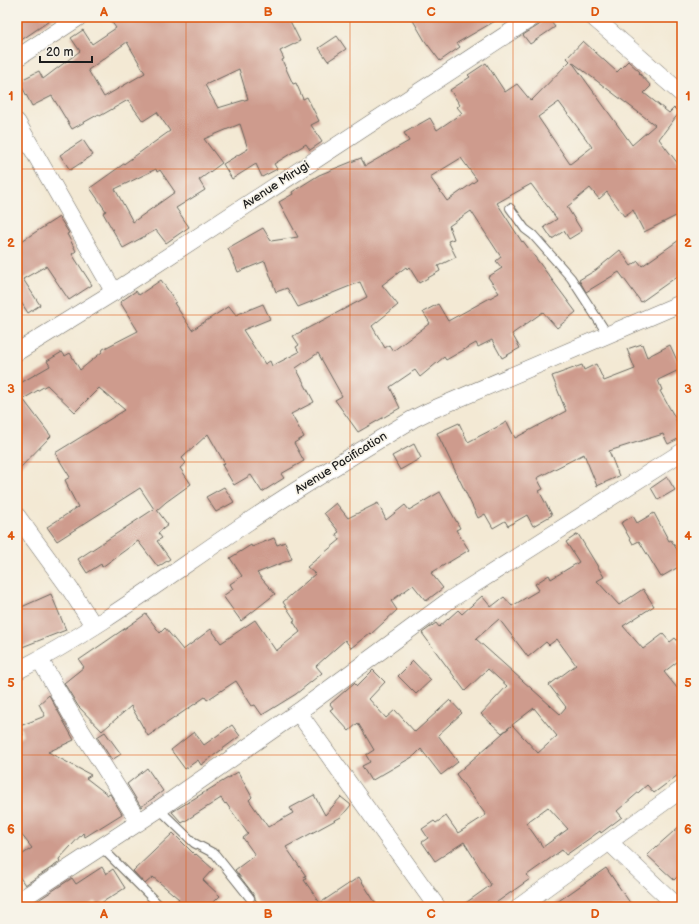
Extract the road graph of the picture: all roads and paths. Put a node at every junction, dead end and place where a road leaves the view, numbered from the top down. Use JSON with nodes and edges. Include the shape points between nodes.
{"nodes":[{"id":1,"x":79,"y":17,"type":"edge"},
{"id":2,"x":534,"y":17,"type":"edge"},
{"id":3,"x":593,"y":17,"type":"edge"},
{"id":4,"x":17,"y":58,"type":"edge"},
{"id":5,"x":682,"y":94,"type":"edge"},
{"id":6,"x":17,"y":122,"type":"edge"},
{"id":7,"x":510,"y":208,"type":"dead end"},
{"id":8,"x":114,"y":292,"type":"junction"},
{"id":9,"x":682,"y":303,"type":"edge"},
{"id":10,"x":608,"y":335,"type":"junction"},
{"id":11,"x":17,"y":352,"type":"edge"},
{"id":12,"x":682,"y":452,"type":"edge"},
{"id":13,"x":17,"y":516,"type":"edge"},
{"id":14,"x":94,"y":626,"type":"junction"},
{"id":15,"x":40,"y":660,"type":"junction"},
{"id":16,"x":17,"y":671,"type":"edge"},
{"id":17,"x":298,"y":712,"type":"junction"},
{"id":18,"x":682,"y":789,"type":"edge"},
{"id":19,"x":159,"y":809,"type":"junction"},
{"id":20,"x":139,"y":822,"type":"junction"},
{"id":21,"x":609,"y":842,"type":"junction"},
{"id":22,"x":102,"y":847,"type":"junction"},
{"id":23,"x":250,"y":898,"type":"dead end"},
{"id":24,"x":17,"y":902,"type":"edge"},
{"id":25,"x":161,"y":907,"type":"edge"},
{"id":26,"x":437,"y":907,"type":"edge"},
{"id":27,"x":519,"y":907,"type":"edge"},
{"id":28,"x":678,"y":907,"type":"edge"}],
"edges":[{"from":1,"to":4,"type":"street"},
{"from":2,"to":8,"type":"street","name":"Avenue Mirugi"},
{"from":3,"to":5,"type":"street"},
{"from":6,"to":8,"type":"street"},
{"from":7,"to":10,"type":"lane","via":[[525,229],[572,278]]},
{"from":8,"to":11,"type":"street","name":"Avenue Mirugi"},
{"from":9,"to":10,"type":"street","name":"Avenue Pacification"},
{"from":10,"to":14,"type":"street","name":"Avenue Pacification","via":[[413,419],[266,509]]},
{"from":12,"to":17,"type":"street","via":[[451,599]]},
{"from":13,"to":14,"type":"street"},
{"from":14,"to":15,"type":"street","name":"Avenue Pacification"},
{"from":15,"to":16,"type":"street","name":"Avenue Pacification"},
{"from":15,"to":20,"type":"street"},
{"from":17,"to":19,"type":"street"},
{"from":17,"to":26,"type":"street"},
{"from":18,"to":21,"type":"street"},
{"from":19,"to":20,"type":"street"},
{"from":19,"to":23,"type":"lane","via":[[194,843],[215,854]]},
{"from":20,"to":22,"type":"street"},
{"from":21,"to":27,"type":"street"},
{"from":21,"to":28,"type":"street"},
{"from":22,"to":24,"type":"street"},
{"from":22,"to":25,"type":"lane"}]}
